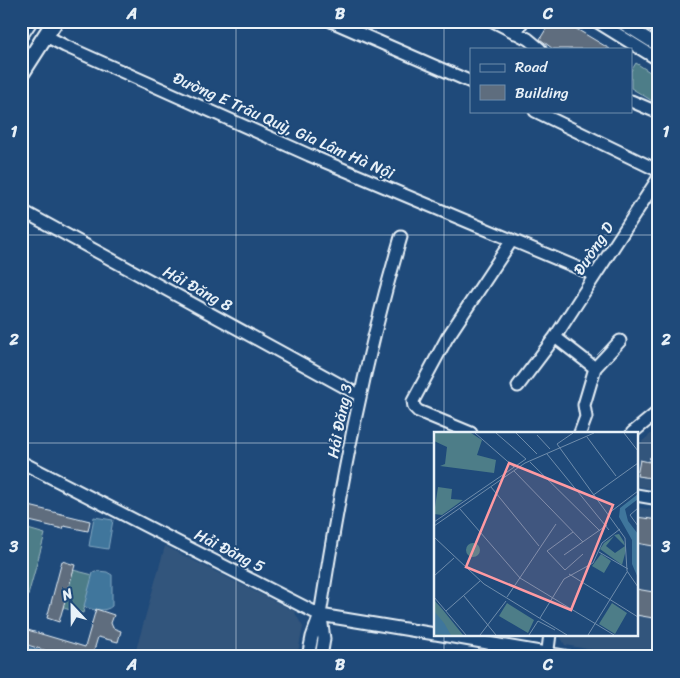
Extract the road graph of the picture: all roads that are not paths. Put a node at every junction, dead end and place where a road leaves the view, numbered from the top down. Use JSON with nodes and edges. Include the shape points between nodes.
{"nodes":[{"id":1,"x":29,"y":21,"type":"edge"},
{"id":2,"x":55,"y":21,"type":"edge"},
{"id":3,"x":331,"y":21,"type":"edge"},
{"id":4,"x":493,"y":21,"type":"edge"},
{"id":5,"x":523,"y":21,"type":"edge"},
{"id":6,"x":596,"y":21,"type":"edge"},
{"id":7,"x":619,"y":21,"type":"edge"},
{"id":8,"x":21,"y":33,"type":"edge"},
{"id":9,"x":516,"y":33,"type":"junction"},
{"id":10,"x":46,"y":36,"type":"junction"},
{"id":11,"x":659,"y":46,"type":"edge"},
{"id":12,"x":535,"y":47,"type":"edge"},
{"id":13,"x":659,"y":60,"type":"edge"},
{"id":14,"x":21,"y":74,"type":"edge"},
{"id":15,"x":470,"y":82,"type":"edge"},
{"id":16,"x":632,"y":101,"type":"edge"},
{"id":17,"x":537,"y":112,"type":"edge"},
{"id":18,"x":659,"y":113,"type":"edge"},
{"id":19,"x":659,"y":171,"type":"edge"},
{"id":20,"x":659,"y":177,"type":"edge"},
{"id":21,"x":21,"y":210,"type":"edge"},
{"id":22,"x":401,"y":237,"type":"dead end"},
{"id":23,"x":512,"y":240,"type":"junction"},
{"id":24,"x":595,"y":275,"type":"junction"},
{"id":25,"x":555,"y":337,"type":"junction"},
{"id":26,"x":620,"y":341,"type":"dead end"},
{"id":27,"x":595,"y":368,"type":"junction"},
{"id":28,"x":518,"y":386,"type":"dead end"},
{"id":29,"x":359,"y":395,"type":"junction"},
{"id":30,"x":659,"y":411,"type":"edge"},
{"id":31,"x":468,"y":432,"type":"edge"},
{"id":32,"x":580,"y":432,"type":"edge"},
{"id":33,"x":633,"y":432,"type":"edge"},
{"id":34,"x":21,"y":462,"type":"edge"},
{"id":35,"x":638,"y":495,"type":"edge"},
{"id":36,"x":659,"y":499,"type":"edge"},
{"id":37,"x":320,"y":615,"type":"junction"},
{"id":38,"x":434,"y":634,"type":"edge"},
{"id":39,"x":447,"y":636,"type":"edge"},
{"id":40,"x":550,"y":636,"type":"edge"},
{"id":41,"x":547,"y":655,"type":"edge"},
{"id":42,"x":308,"y":657,"type":"edge"},
{"id":43,"x":321,"y":657,"type":"edge"},
{"id":44,"x":569,"y":657,"type":"edge"}],
"edges":[{"from":1,"to":8,"type":"main road"},
{"from":2,"to":10,"type":"main road"},
{"from":3,"to":15,"type":"street"},
{"from":4,"to":9,"type":"street"},
{"from":5,"to":9,"type":"street"},
{"from":6,"to":13,"type":"street"},
{"from":7,"to":11,"type":"street"},
{"from":9,"to":12,"type":"street"},
{"from":10,"to":14,"type":"main road"},
{"from":10,"to":23,"type":"street","name":"Đường E Trâu Quỳ, Gia Lâm Hà Nội","via":[[300,151]]},
{"from":16,"to":18,"type":"street"},
{"from":17,"to":19,"type":"street"},
{"from":20,"to":24,"type":"street","name":"Đường D"},
{"from":21,"to":29,"type":"street","name":"Hải Đăng 8"},
{"from":22,"to":29,"type":"street","name":"Hải Đăng 3"},
{"from":23,"to":24,"type":"street","name":"Đường E Trâu Quỳ, Gia Lâm Hà Nội"},
{"from":23,"to":31,"type":"street","via":[[448,338],[413,401],[418,411]]},
{"from":24,"to":25,"type":"street","name":"Đường D"},
{"from":25,"to":27,"type":"street"},
{"from":25,"to":28,"type":"street","name":"Đường D"},
{"from":26,"to":27,"type":"street"},
{"from":27,"to":32,"type":"street"},
{"from":29,"to":37,"type":"street","name":"Hải Đăng 3"},
{"from":30,"to":33,"type":"street"},
{"from":34,"to":37,"type":"street","name":"Hải Đăng 5"},
{"from":35,"to":36,"type":"street"},
{"from":37,"to":38,"type":"street","name":"Hải Đăng 5"},
{"from":37,"to":42,"type":"street","name":"Hải Đăng 3"},
{"from":37,"to":43,"type":"street","name":"Hải Đăng 3","via":[[324,640]]},
{"from":39,"to":41,"type":"street","name":"Hải Đăng 5"},
{"from":40,"to":41,"type":"street"},
{"from":41,"to":44,"type":"street","name":"Hải Đăng 5"}]}
